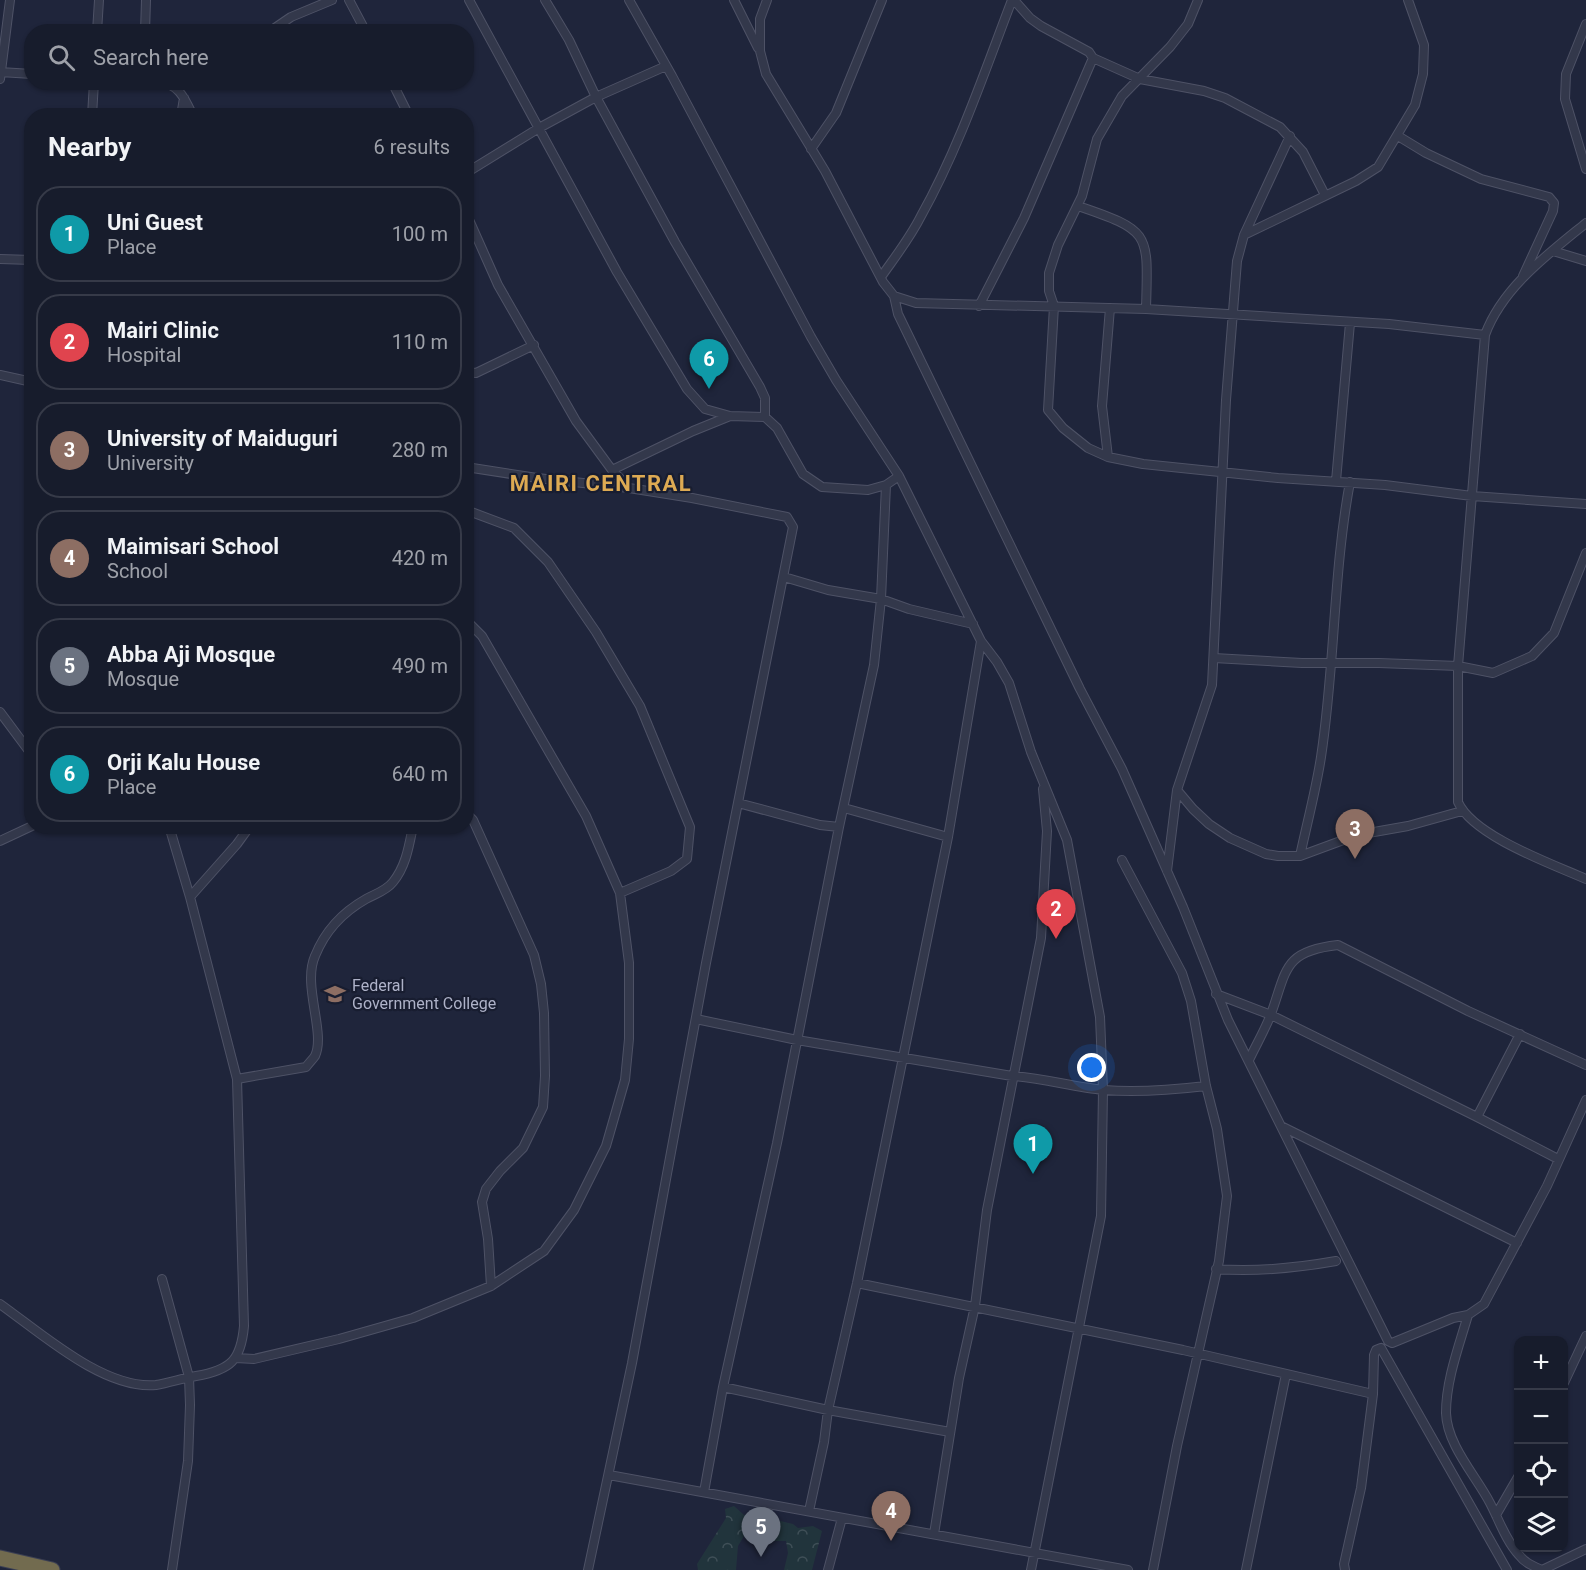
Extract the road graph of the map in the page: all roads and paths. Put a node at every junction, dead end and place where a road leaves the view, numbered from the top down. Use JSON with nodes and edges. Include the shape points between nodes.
{"nodes":[{"id":1,"x":10,"y":0,"type":"edge"},
{"id":2,"x":99,"y":0,"type":"edge"},
{"id":3,"x":147,"y":0,"type":"edge"},
{"id":4,"x":332,"y":0,"type":"edge"},
{"id":5,"x":349,"y":0,"type":"edge"},
{"id":6,"x":469,"y":0,"type":"edge"},
{"id":7,"x":545,"y":0,"type":"edge"},
{"id":8,"x":629,"y":0,"type":"edge"},
{"id":9,"x":734,"y":0,"type":"edge"},
{"id":10,"x":767,"y":0,"type":"edge"},
{"id":11,"x":882,"y":0,"type":"edge"},
{"id":12,"x":1013,"y":0,"type":"edge"},
{"id":13,"x":1198,"y":0,"type":"edge"},
{"id":14,"x":1408,"y":0,"type":"edge"},
{"id":15,"x":98,"y":24,"type":"edge"},
{"id":16,"x":146,"y":24,"type":"edge"},
{"id":17,"x":282,"y":24,"type":"edge"},
{"id":18,"x":362,"y":24,"type":"edge"},
{"id":19,"x":1586,"y":24,"type":"edge"},
{"id":20,"x":760,"y":51,"type":"junction"},
{"id":21,"x":1094,"y":58,"type":"junction"},
{"id":22,"x":666,"y":66,"type":"junction"},
{"id":23,"x":0,"y":74,"type":"edge"},
{"id":24,"x":24,"y":74,"type":"edge"},
{"id":25,"x":1140,"y":79,"type":"junction"},
{"id":26,"x":94,"y":90,"type":"edge"},
{"id":27,"x":179,"y":90,"type":"edge"},
{"id":28,"x":396,"y":90,"type":"edge"},
{"id":29,"x":184,"y":97,"type":"junction"},
{"id":30,"x":596,"y":97,"type":"junction"},
{"id":31,"x":92,"y":108,"type":"edge"},
{"id":32,"x":182,"y":108,"type":"edge"},
{"id":33,"x":189,"y":108,"type":"edge"},
{"id":34,"x":405,"y":108,"type":"edge"},
{"id":35,"x":539,"y":128,"type":"junction"},
{"id":36,"x":1290,"y":136,"type":"junction"},
{"id":37,"x":1398,"y":136,"type":"junction"},
{"id":38,"x":811,"y":149,"type":"junction"},
{"id":39,"x":474,"y":168,"type":"edge"},
{"id":40,"x":1586,"y":169,"type":"edge"},
{"id":41,"x":1325,"y":195,"type":"junction"},
{"id":42,"x":1078,"y":206,"type":"junction"},
{"id":43,"x":1586,"y":223,"type":"edge"},
{"id":44,"x":474,"y":231,"type":"edge"},
{"id":45,"x":1244,"y":235,"type":"junction"},
{"id":46,"x":1553,"y":251,"type":"junction"},
{"id":47,"x":0,"y":259,"type":"edge"},
{"id":48,"x":24,"y":260,"type":"edge"},
{"id":49,"x":1586,"y":261,"type":"edge"},
{"id":50,"x":880,"y":277,"type":"junction"},
{"id":51,"x":1522,"y":279,"type":"junction"},
{"id":52,"x":894,"y":296,"type":"junction"},
{"id":53,"x":980,"y":306,"type":"junction"},
{"id":54,"x":1054,"y":306,"type":"junction"},
{"id":55,"x":1110,"y":308,"type":"junction"},
{"id":56,"x":1146,"y":309,"type":"junction"},
{"id":57,"x":1232,"y":315,"type":"junction"},
{"id":58,"x":1350,"y":323,"type":"junction"},
{"id":59,"x":1485,"y":335,"type":"junction"},
{"id":60,"x":534,"y":345,"type":"junction"},
{"id":61,"x":474,"y":373,"type":"edge"},
{"id":62,"x":0,"y":375,"type":"edge"},
{"id":63,"x":24,"y":380,"type":"edge"},
{"id":64,"x":730,"y":416,"type":"junction"},
{"id":65,"x":765,"y":417,"type":"junction"},
{"id":66,"x":1108,"y":457,"type":"junction"},
{"id":67,"x":474,"y":469,"type":"edge"},
{"id":68,"x":612,"y":470,"type":"junction"},
{"id":69,"x":1222,"y":472,"type":"junction"},
{"id":70,"x":899,"y":476,"type":"junction"},
{"id":71,"x":1336,"y":481,"type":"junction"},
{"id":72,"x":1350,"y":482,"type":"junction"},
{"id":73,"x":886,"y":485,"type":"junction"},
{"id":74,"x":628,"y":488,"type":"junction"},
{"id":75,"x":1472,"y":496,"type":"junction"},
{"id":76,"x":1586,"y":504,"type":"edge"},
{"id":77,"x":474,"y":513,"type":"edge"},
{"id":78,"x":1586,"y":553,"type":"edge"},
{"id":79,"x":784,"y":577,"type":"junction"},
{"id":80,"x":881,"y":599,"type":"junction"},
{"id":81,"x":973,"y":624,"type":"junction"},
{"id":82,"x":474,"y":628,"type":"edge"},
{"id":83,"x":981,"y":641,"type":"junction"},
{"id":84,"x":1214,"y":658,"type":"junction"},
{"id":85,"x":1331,"y":663,"type":"junction"},
{"id":86,"x":1458,"y":666,"type":"junction"},
{"id":87,"x":0,"y":712,"type":"edge"},
{"id":88,"x":24,"y":744,"type":"edge"},
{"id":89,"x":1042,"y":780,"type":"junction"},
{"id":90,"x":1177,"y":789,"type":"junction"},
{"id":91,"x":738,"y":802,"type":"junction"},
{"id":92,"x":844,"y":808,"type":"junction"},
{"id":93,"x":1462,"y":811,"type":"junction"},
{"id":94,"x":474,"y":822,"type":"edge"},
{"id":95,"x":839,"y":827,"type":"junction"},
{"id":96,"x":24,"y":830,"type":"edge"},
{"id":97,"x":171,"y":834,"type":"edge"},
{"id":98,"x":244,"y":834,"type":"edge"},
{"id":99,"x":411,"y":834,"type":"edge"},
{"id":100,"x":948,"y":837,"type":"junction"},
{"id":101,"x":0,"y":841,"type":"edge"},
{"id":102,"x":1300,"y":856,"type":"junction"},
{"id":103,"x":1122,"y":860,"type":"dead end"},
{"id":104,"x":1167,"y":872,"type":"junction"},
{"id":105,"x":1586,"y":879,"type":"edge"},
{"id":106,"x":620,"y":893,"type":"junction"},
{"id":107,"x":190,"y":897,"type":"junction"},
{"id":108,"x":1216,"y":994,"type":"junction"},
{"id":109,"x":1271,"y":1015,"type":"junction"},
{"id":110,"x":696,"y":1019,"type":"junction"},
{"id":111,"x":1520,"y":1034,"type":"junction"},
{"id":112,"x":797,"y":1040,"type":"junction"},
{"id":113,"x":903,"y":1057,"type":"junction"},
{"id":114,"x":1249,"y":1060,"type":"junction"},
{"id":115,"x":1586,"y":1065,"type":"edge"},
{"id":116,"x":1012,"y":1076,"type":"junction"},
{"id":117,"x":237,"y":1079,"type":"junction"},
{"id":118,"x":1206,"y":1086,"type":"junction"},
{"id":119,"x":1103,"y":1090,"type":"junction"},
{"id":120,"x":1586,"y":1100,"type":"edge"},
{"id":121,"x":1477,"y":1116,"type":"junction"},
{"id":122,"x":1281,"y":1126,"type":"junction"},
{"id":123,"x":1558,"y":1159,"type":"junction"},
{"id":124,"x":1517,"y":1243,"type":"junction"},
{"id":125,"x":1336,"y":1261,"type":"dead end"},
{"id":126,"x":1216,"y":1269,"type":"junction"},
{"id":127,"x":162,"y":1279,"type":"dead end"},
{"id":128,"x":857,"y":1283,"type":"junction"},
{"id":129,"x":491,"y":1286,"type":"junction"},
{"id":130,"x":0,"y":1304,"type":"edge"},
{"id":131,"x":975,"y":1306,"type":"junction"},
{"id":132,"x":1468,"y":1315,"type":"junction"},
{"id":133,"x":1079,"y":1329,"type":"junction"},
{"id":134,"x":1586,"y":1336,"type":"edge"},
{"id":135,"x":1198,"y":1354,"type":"junction"},
{"id":136,"x":236,"y":1358,"type":"junction"},
{"id":137,"x":1568,"y":1373,"type":"edge"},
{"id":138,"x":1287,"y":1374,"type":"junction"},
{"id":139,"x":189,"y":1377,"type":"junction"},
{"id":140,"x":723,"y":1387,"type":"junction"},
{"id":141,"x":1373,"y":1394,"type":"junction"},
{"id":142,"x":828,"y":1410,"type":"junction"},
{"id":143,"x":950,"y":1432,"type":"junction"},
{"id":144,"x":609,"y":1475,"type":"junction"},
{"id":145,"x":1514,"y":1484,"type":"edge"},
{"id":146,"x":704,"y":1492,"type":"junction"},
{"id":147,"x":808,"y":1511,"type":"junction"},
{"id":148,"x":1496,"y":1515,"type":"junction"},
{"id":149,"x":842,"y":1518,"type":"junction"},
{"id":150,"x":934,"y":1534,"type":"junction"},
{"id":151,"x":1586,"y":1549,"type":"edge"},
{"id":152,"x":1034,"y":1553,"type":"junction"},
{"id":153,"x":0,"y":1558,"type":"edge"},
{"id":154,"x":52,"y":1570,"type":"edge"},
{"id":155,"x":172,"y":1570,"type":"edge"},
{"id":156,"x":588,"y":1570,"type":"edge"},
{"id":157,"x":828,"y":1570,"type":"edge"},
{"id":158,"x":1031,"y":1570,"type":"edge"},
{"id":159,"x":1128,"y":1570,"type":"edge"},
{"id":160,"x":1153,"y":1570,"type":"edge"},
{"id":161,"x":1246,"y":1570,"type":"edge"},
{"id":162,"x":1345,"y":1570,"type":"edge"},
{"id":163,"x":1507,"y":1570,"type":"edge"}],
"edges":[{"from":1,"to":23,"type":"street"},
{"from":2,"to":15,"type":"street"},
{"from":3,"to":16,"type":"street"},
{"from":4,"to":17,"type":"street"},
{"from":5,"to":18,"type":"street"},
{"from":6,"to":35,"type":"street"},
{"from":7,"to":30,"type":"street"},
{"from":8,"to":22,"type":"street"},
{"from":9,"to":20,"type":"street"},
{"from":10,"to":20,"type":"street","via":[[760,19]]},
{"from":11,"to":38,"type":"street","via":[[836,113]]},
{"from":12,"to":21,"type":"street","via":[[1030,18]]},
{"from":12,"to":50,"type":"street","via":[[963,130],[922,215]]},
{"from":13,"to":25,"type":"street","via":[[1188,24]]},
{"from":14,"to":37,"type":"street","via":[[1424,45],[1423,74],[1415,105]]},
{"from":19,"to":40,"type":"street","via":[[1566,74],[1565,99]]},
{"from":20,"to":38,"type":"street","via":[[766,74]]},
{"from":21,"to":25,"type":"street"},
{"from":21,"to":53,"type":"street","via":[[1024,218]]},
{"from":22,"to":30,"type":"street"},
{"from":22,"to":70,"type":"street","via":[[811,337]]},
{"from":23,"to":24,"type":"street"},
{"from":25,"to":36,"type":"street","via":[[1225,98]]},
{"from":25,"to":42,"type":"street","via":[[1122,96],[1097,139]]},
{"from":26,"to":31,"type":"street"},
{"from":27,"to":29,"type":"street"},
{"from":28,"to":34,"type":"street"},
{"from":29,"to":32,"type":"street"},
{"from":29,"to":33,"type":"street"},
{"from":30,"to":35,"type":"street"},
{"from":30,"to":65,"type":"street","via":[[760,387],[765,398]]},
{"from":35,"to":39,"type":"street"},
{"from":35,"to":64,"type":"street","via":[[617,272],[687,389],[705,409]]},
{"from":36,"to":41,"type":"street","via":[[1303,152]]},
{"from":36,"to":45,"type":"street"},
{"from":37,"to":41,"type":"street","via":[[1378,167]]},
{"from":37,"to":51,"type":"street","via":[[1481,179],[1549,198],[1554,203]]},
{"from":38,"to":50,"type":"street"},
{"from":41,"to":45,"type":"street"},
{"from":42,"to":54,"type":"street","via":[[1049,273]]},
{"from":42,"to":56,"type":"street","via":[[1114,218],[1135,230],[1145,244]]},
{"from":43,"to":46,"type":"street"},
{"from":44,"to":60,"type":"street","via":[[498,285]]},
{"from":45,"to":57,"type":"street","via":[[1236,261]]},
{"from":46,"to":49,"type":"street"},
{"from":46,"to":51,"type":"street"},
{"from":47,"to":48,"type":"street"},
{"from":50,"to":52,"type":"street"},
{"from":51,"to":59,"type":"street","via":[[1496,310]]},
{"from":52,"to":53,"type":"street","via":[[916,303]]},
{"from":52,"to":104,"type":"street","via":[[898,314],[1122,769]]},
{"from":53,"to":54,"type":"street"},
{"from":54,"to":55,"type":"street"},
{"from":54,"to":66,"type":"street","via":[[1048,410],[1088,448]]},
{"from":55,"to":56,"type":"street"},
{"from":55,"to":66,"type":"street","via":[[1102,406]]},
{"from":56,"to":57,"type":"street"},
{"from":57,"to":58,"type":"street"},
{"from":57,"to":69,"type":"street"},
{"from":58,"to":59,"type":"street"},
{"from":58,"to":71,"type":"street"},
{"from":59,"to":75,"type":"street"},
{"from":60,"to":61,"type":"street"},
{"from":60,"to":68,"type":"street","via":[[576,421]]},
{"from":62,"to":63,"type":"street"},
{"from":64,"to":65,"type":"street"},
{"from":64,"to":68,"type":"street"},
{"from":65,"to":73,"type":"street","via":[[777,428],[803,474],[822,487],[868,490]]},
{"from":66,"to":69,"type":"street"},
{"from":67,"to":74,"type":"street"},
{"from":68,"to":74,"type":"street"},
{"from":69,"to":71,"type":"street"},
{"from":69,"to":84,"type":"street"},
{"from":70,"to":73,"type":"street"},
{"from":70,"to":81,"type":"street"},
{"from":71,"to":72,"type":"street"},
{"from":72,"to":75,"type":"street"},
{"from":72,"to":85,"type":"street","via":[[1342,525]]},
{"from":73,"to":80,"type":"street"},
{"from":74,"to":79,"type":"street","via":[[787,517],[793,526]]},
{"from":75,"to":76,"type":"street"},
{"from":75,"to":86,"type":"street"},
{"from":77,"to":106,"type":"street","via":[[514,528],[548,562],[640,706],[690,827],[687,859],[671,871]]},
{"from":78,"to":86,"type":"street","via":[[1554,633],[1532,656],[1493,673]]},
{"from":79,"to":80,"type":"street"},
{"from":79,"to":91,"type":"street"},
{"from":80,"to":81,"type":"street"},
{"from":80,"to":92,"type":"street","via":[[874,665]]},
{"from":81,"to":83,"type":"street"},
{"from":82,"to":106,"type":"street","via":[[586,816]]},
{"from":83,"to":89,"type":"street","via":[[1009,683]]},
{"from":83,"to":100,"type":"street"},
{"from":84,"to":85,"type":"street"},
{"from":84,"to":90,"type":"street","via":[[1209,697]]},
{"from":85,"to":86,"type":"street"},
{"from":85,"to":102,"type":"street","via":[[1321,756]]},
{"from":86,"to":93,"type":"street","via":[[1458,802]]},
{"from":87,"to":88,"type":"street"},
{"from":89,"to":116,"type":"street","via":[[1047,831],[1041,938]]},
{"from":89,"to":119,"type":"street","via":[[1067,840],[1100,1017]]},
{"from":90,"to":102,"type":"street","via":[[1209,824],[1230,838],[1266,854]]},
{"from":90,"to":104,"type":"street"},
{"from":91,"to":95,"type":"street"},
{"from":91,"to":110,"type":"street"},
{"from":92,"to":95,"type":"street"},
{"from":92,"to":100,"type":"street"},
{"from":93,"to":102,"type":"street","via":[[1357,835]]},
{"from":93,"to":105,"type":"street","via":[[1496,838]]},
{"from":94,"to":129,"type":"street","via":[[534,955],[544,1013],[543,1107],[523,1148],[486,1189],[482,1202]]},
{"from":95,"to":112,"type":"street"},
{"from":96,"to":101,"type":"street"},
{"from":97,"to":107,"type":"street"},
{"from":98,"to":107,"type":"street"},
{"from":99,"to":117,"type":"street","via":[[406,860],[394,881],[349,909],[331,928],[313,959],[310,974],[317,1037],[315,1054],[306,1067]]},
{"from":100,"to":113,"type":"street"},
{"from":103,"to":118,"type":"street","via":[[1182,973]]},
{"from":104,"to":108,"type":"street"},
{"from":106,"to":129,"type":"street","via":[[629,963],[629,1039],[625,1080],[606,1146],[573,1210],[544,1251]]},
{"from":107,"to":117,"type":"street"},
{"from":108,"to":109,"type":"street"},
{"from":108,"to":114,"type":"street"},
{"from":109,"to":111,"type":"street","via":[[1282,977],[1293,962],[1316,948],[1338,945]]},
{"from":109,"to":114,"type":"street"},
{"from":109,"to":121,"type":"street"},
{"from":110,"to":112,"type":"street"},
{"from":110,"to":144,"type":"street"},
{"from":111,"to":115,"type":"street"},
{"from":111,"to":121,"type":"street"},
{"from":112,"to":113,"type":"street"},
{"from":112,"to":140,"type":"street"},
{"from":113,"to":116,"type":"street"},
{"from":113,"to":128,"type":"street"},
{"from":114,"to":122,"type":"street"},
{"from":116,"to":119,"type":"street"},
{"from":116,"to":131,"type":"street","via":[[987,1209]]},
{"from":117,"to":136,"type":"street","via":[[244,1326]]},
{"from":118,"to":119,"type":"street","via":[[1158,1092]]},
{"from":118,"to":126,"type":"street","via":[[1227,1196]]},
{"from":119,"to":133,"type":"street","via":[[1101,1216]]},
{"from":120,"to":123,"type":"street"},
{"from":121,"to":123,"type":"street"},
{"from":122,"to":124,"type":"street"},
{"from":122,"to":132,"type":"street","via":[[1388,1341],[1392,1343]]},
{"from":123,"to":124,"type":"street"},
{"from":124,"to":132,"type":"street","via":[[1484,1304]]},
{"from":125,"to":126,"type":"street","via":[[1303,1267]]},
{"from":126,"to":135,"type":"street"},
{"from":127,"to":139,"type":"street"},
{"from":128,"to":131,"type":"street"},
{"from":128,"to":142,"type":"street"},
{"from":129,"to":136,"type":"street","via":[[413,1318],[339,1339],[254,1359]]},
{"from":130,"to":139,"type":"street","via":[[100,1373],[122,1382],[156,1385]]},
{"from":131,"to":133,"type":"street"},
{"from":131,"to":143,"type":"street"},
{"from":132,"to":148,"type":"street","via":[[1453,1366],[1447,1424],[1464,1462]]},
{"from":133,"to":135,"type":"street"},
{"from":133,"to":152,"type":"street"},
{"from":134,"to":137,"type":"street"},
{"from":135,"to":138,"type":"street"},
{"from":135,"to":160,"type":"street"},
{"from":136,"to":139,"type":"street","via":[[211,1373]]},
{"from":138,"to":141,"type":"street"},
{"from":138,"to":161,"type":"street"},
{"from":139,"to":155,"type":"street","via":[[188,1461]]},
{"from":140,"to":142,"type":"street"},
{"from":140,"to":146,"type":"street"},
{"from":141,"to":162,"type":"street"},
{"from":141,"to":163,"type":"street","via":[[1374,1355],[1381,1348]]},
{"from":142,"to":143,"type":"street"},
{"from":142,"to":147,"type":"street"},
{"from":143,"to":150,"type":"street"},
{"from":144,"to":146,"type":"street"},
{"from":144,"to":156,"type":"street"},
{"from":145,"to":148,"type":"street"},
{"from":146,"to":147,"type":"street"},
{"from":147,"to":149,"type":"street"},
{"from":148,"to":151,"type":"street","via":[[1518,1555],[1542,1570]]},
{"from":149,"to":150,"type":"street"},
{"from":149,"to":157,"type":"street"},
{"from":150,"to":152,"type":"street"},
{"from":152,"to":158,"type":"street"},
{"from":152,"to":159,"type":"street"},
{"from":153,"to":154,"type":"highway"}]}
